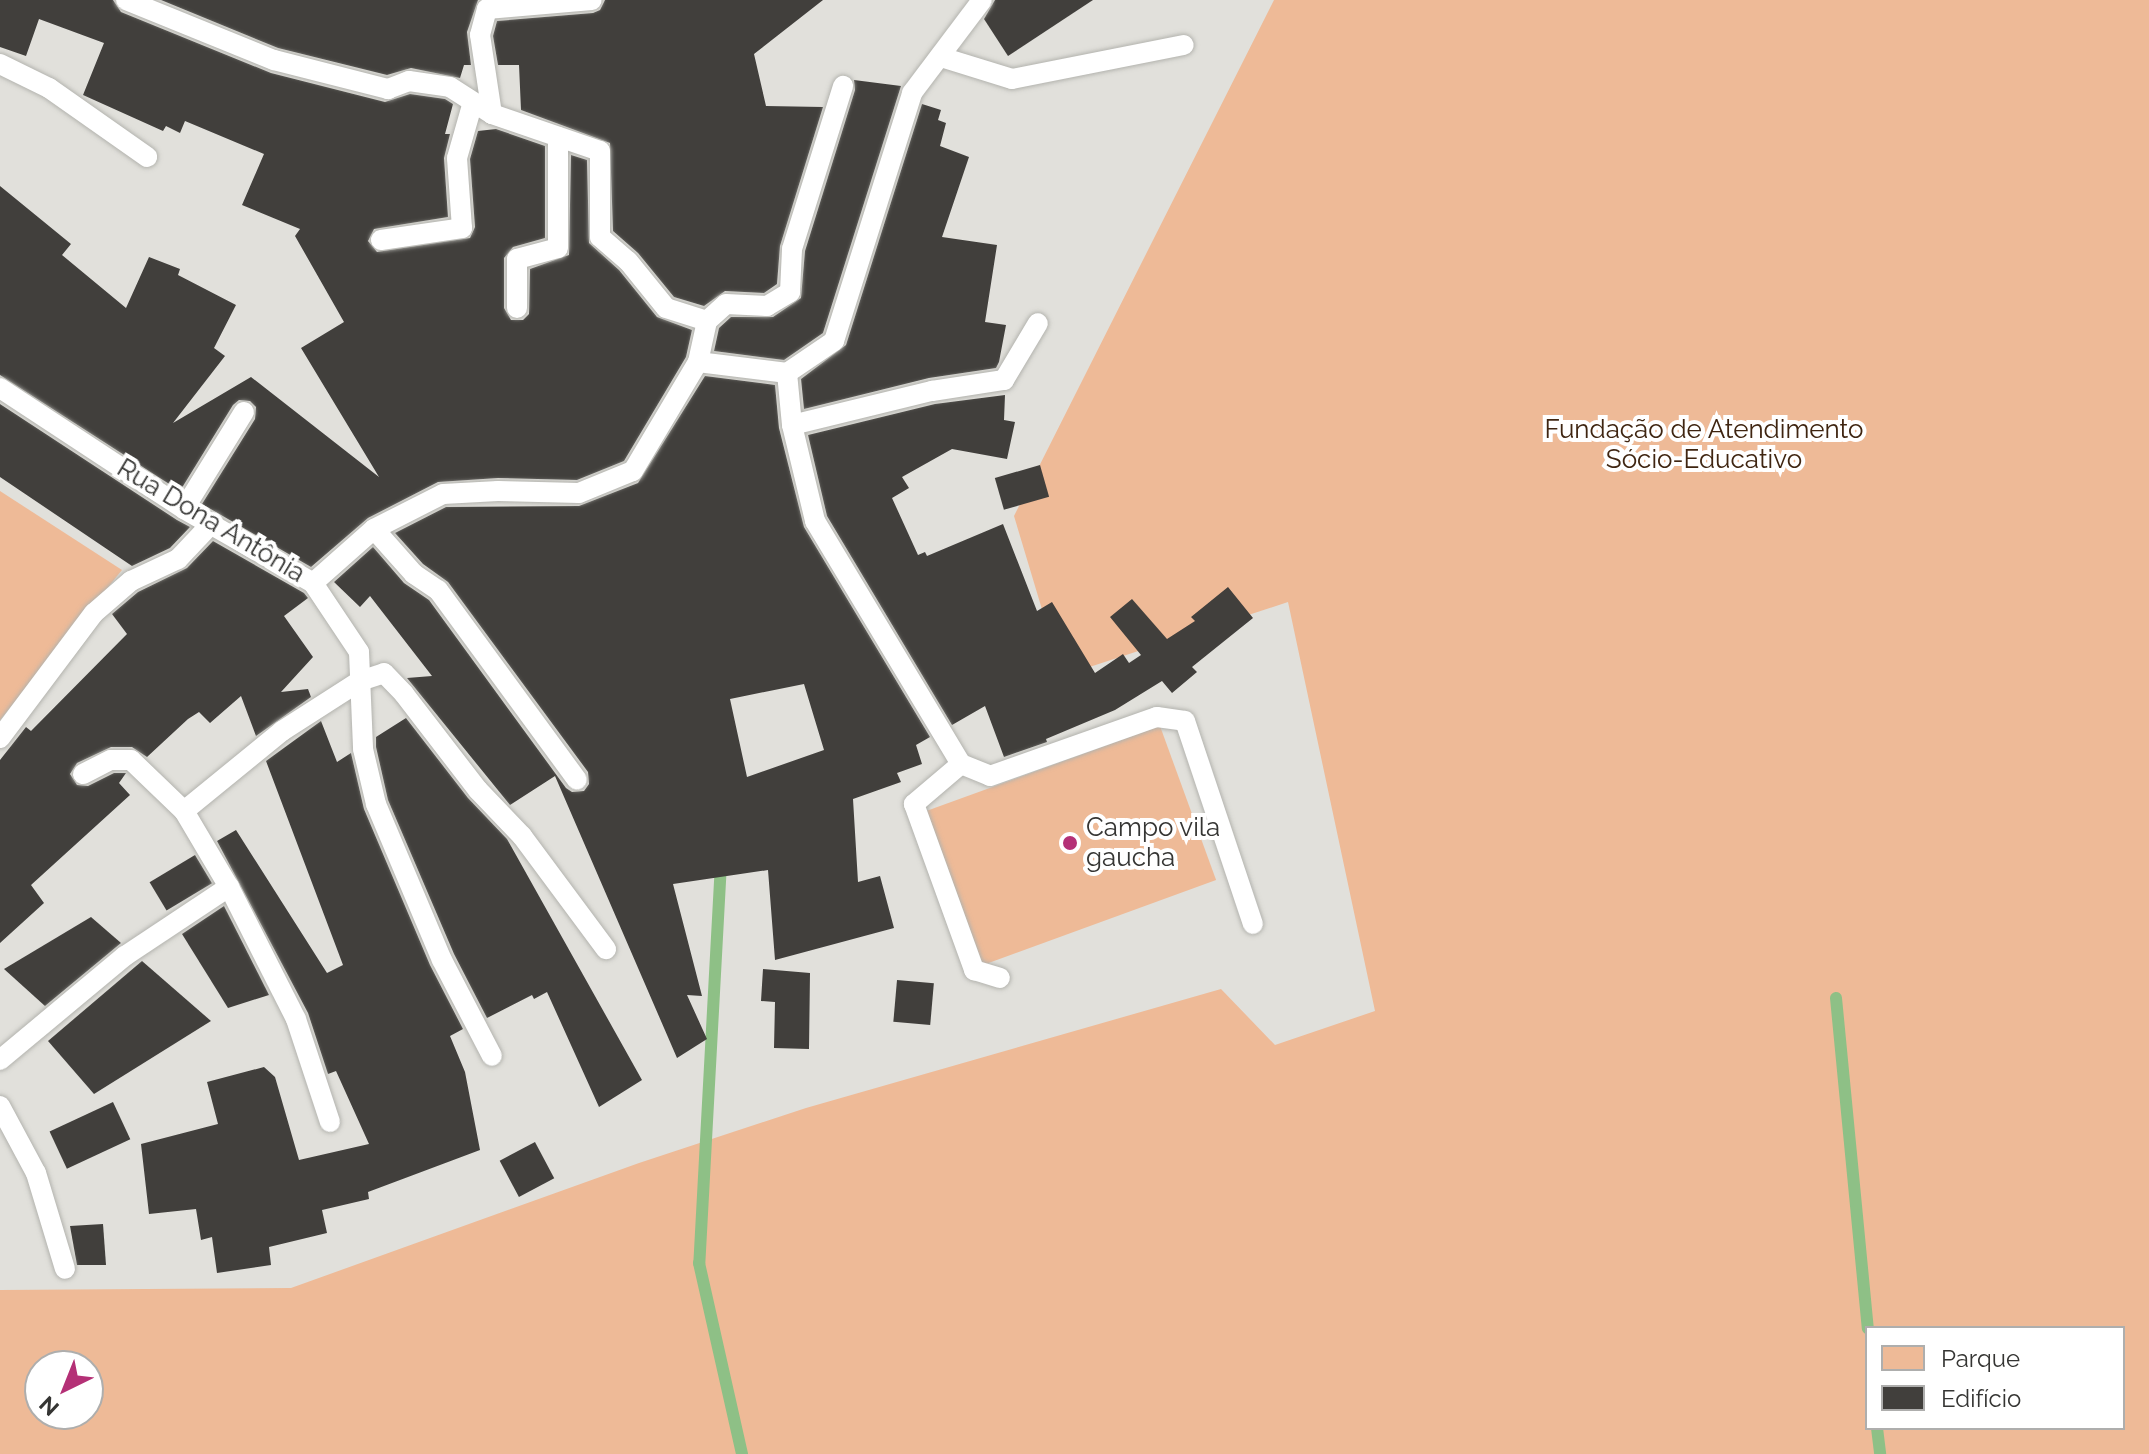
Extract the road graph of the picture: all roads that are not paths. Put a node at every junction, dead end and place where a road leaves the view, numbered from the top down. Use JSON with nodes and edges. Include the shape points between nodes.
{"nodes":[{"id":1,"x":126,"y":0,"type":"edge"},
{"id":2,"x":592,"y":0,"type":"edge"},
{"id":3,"x":982,"y":0,"type":"edge"},
{"id":4,"x":1184,"y":45,"type":"dead end"},
{"id":5,"x":941,"y":57,"type":"junction"},
{"id":6,"x":0,"y":64,"type":"edge"},
{"id":7,"x":843,"y":86,"type":"dead end"},
{"id":8,"x":473,"y":102,"type":"junction"},
{"id":9,"x":492,"y":114,"type":"junction"},
{"id":10,"x":558,"y":137,"type":"junction"},
{"id":11,"x":147,"y":157,"type":"dead end"},
{"id":12,"x":381,"y":240,"type":"dead end"},
{"id":13,"x":517,"y":308,"type":"dead end"},
{"id":14,"x":707,"y":321,"type":"junction"},
{"id":15,"x":1038,"y":323,"type":"dead end"},
{"id":16,"x":698,"y":362,"type":"junction"},
{"id":17,"x":787,"y":373,"type":"junction"},
{"id":18,"x":0,"y":388,"type":"edge"},
{"id":19,"x":244,"y":412,"type":"dead end"},
{"id":20,"x":792,"y":425,"type":"junction"},
{"id":21,"x":184,"y":509,"type":"junction"},
{"id":22,"x":212,"y":523,"type":"junction"},
{"id":23,"x":374,"y":529,"type":"junction"},
{"id":24,"x":313,"y":583,"type":"junction"},
{"id":25,"x":360,"y":681,"type":"junction"},
{"id":26,"x":0,"y":738,"type":"edge"},
{"id":27,"x":961,"y":764,"type":"junction"},
{"id":28,"x":83,"y":774,"type":"dead end"},
{"id":29,"x":577,"y":780,"type":"dead end"},
{"id":30,"x":184,"y":811,"type":"junction"},
{"id":31,"x":229,"y":887,"type":"junction"},
{"id":32,"x":1253,"y":924,"type":"dead end"},
{"id":33,"x":606,"y":949,"type":"dead end"},
{"id":34,"x":1000,"y":978,"type":"dead end"},
{"id":35,"x":492,"y":1056,"type":"dead end"},
{"id":36,"x":0,"y":1060,"type":"edge"},
{"id":37,"x":0,"y":1106,"type":"edge"},
{"id":38,"x":330,"y":1122,"type":"dead end"},
{"id":39,"x":65,"y":1269,"type":"dead end"}],
"edges":[{"from":1,"to":8,"type":"lane","via":[[274,60],[388,89],[409,81],[450,87]]},
{"from":2,"to":9,"type":"lane","via":[[487,9],[480,35]]},
{"from":3,"to":5,"type":"lane"},
{"from":4,"to":5,"type":"lane","via":[[1012,79]]},
{"from":5,"to":17,"type":"lane","via":[[912,93],[834,341]]},
{"from":6,"to":11,"type":"lane","via":[[49,88]]},
{"from":7,"to":14,"type":"lane","via":[[792,249],[790,292],[767,306],[726,304]]},
{"from":8,"to":9,"type":"lane"},
{"from":8,"to":12,"type":"lane","via":[[457,158],[462,228]]},
{"from":9,"to":10,"type":"lane"},
{"from":10,"to":13,"type":"lane","via":[[558,248],[517,259]]},
{"from":10,"to":14,"type":"lane","via":[[600,151],[600,237],[628,261],[666,308]]},
{"from":14,"to":16,"type":"lane"},
{"from":15,"to":20,"type":"lane","via":[[1004,380],[932,391]]},
{"from":16,"to":17,"type":"lane"},
{"from":16,"to":23,"type":"lane","via":[[633,471],[579,493],[443,494]]},
{"from":17,"to":20,"type":"lane"},
{"from":18,"to":21,"type":"lane","name":"Rua Dona Antônia"},
{"from":19,"to":21,"type":"lane"},
{"from":20,"to":27,"type":"lane","via":[[815,521]]},
{"from":21,"to":22,"type":"lane","name":"Rua Dona Antônia"},
{"from":22,"to":24,"type":"lane","name":"Rua Dona Antônia"},
{"from":22,"to":26,"type":"lane","via":[[178,559],[131,581],[94,613]]},
{"from":23,"to":24,"type":"lane"},
{"from":23,"to":29,"type":"lane","via":[[414,574],[438,590]]},
{"from":24,"to":25,"type":"lane","name":"Rua Dona Antônia","via":[[359,652]]},
{"from":25,"to":30,"type":"lane","via":[[282,731]]},
{"from":25,"to":33,"type":"lane","via":[[384,673],[404,694],[478,790],[522,836]]},
{"from":25,"to":35,"type":"lane","name":"Rua Dona Antônia","via":[[363,749],[376,804],[442,960]]},
{"from":27,"to":32,"type":"lane","via":[[990,776],[1157,717],[1185,721]]},
{"from":27,"to":34,"type":"lane","via":[[914,804],[974,970]]},
{"from":28,"to":30,"type":"lane","via":[[111,760],[131,760]]},
{"from":30,"to":31,"type":"lane"},
{"from":31,"to":36,"type":"lane","via":[[125,956]]},
{"from":31,"to":38,"type":"lane","via":[[296,1019]]},
{"from":37,"to":39,"type":"lane","via":[[36,1173]]}]}
